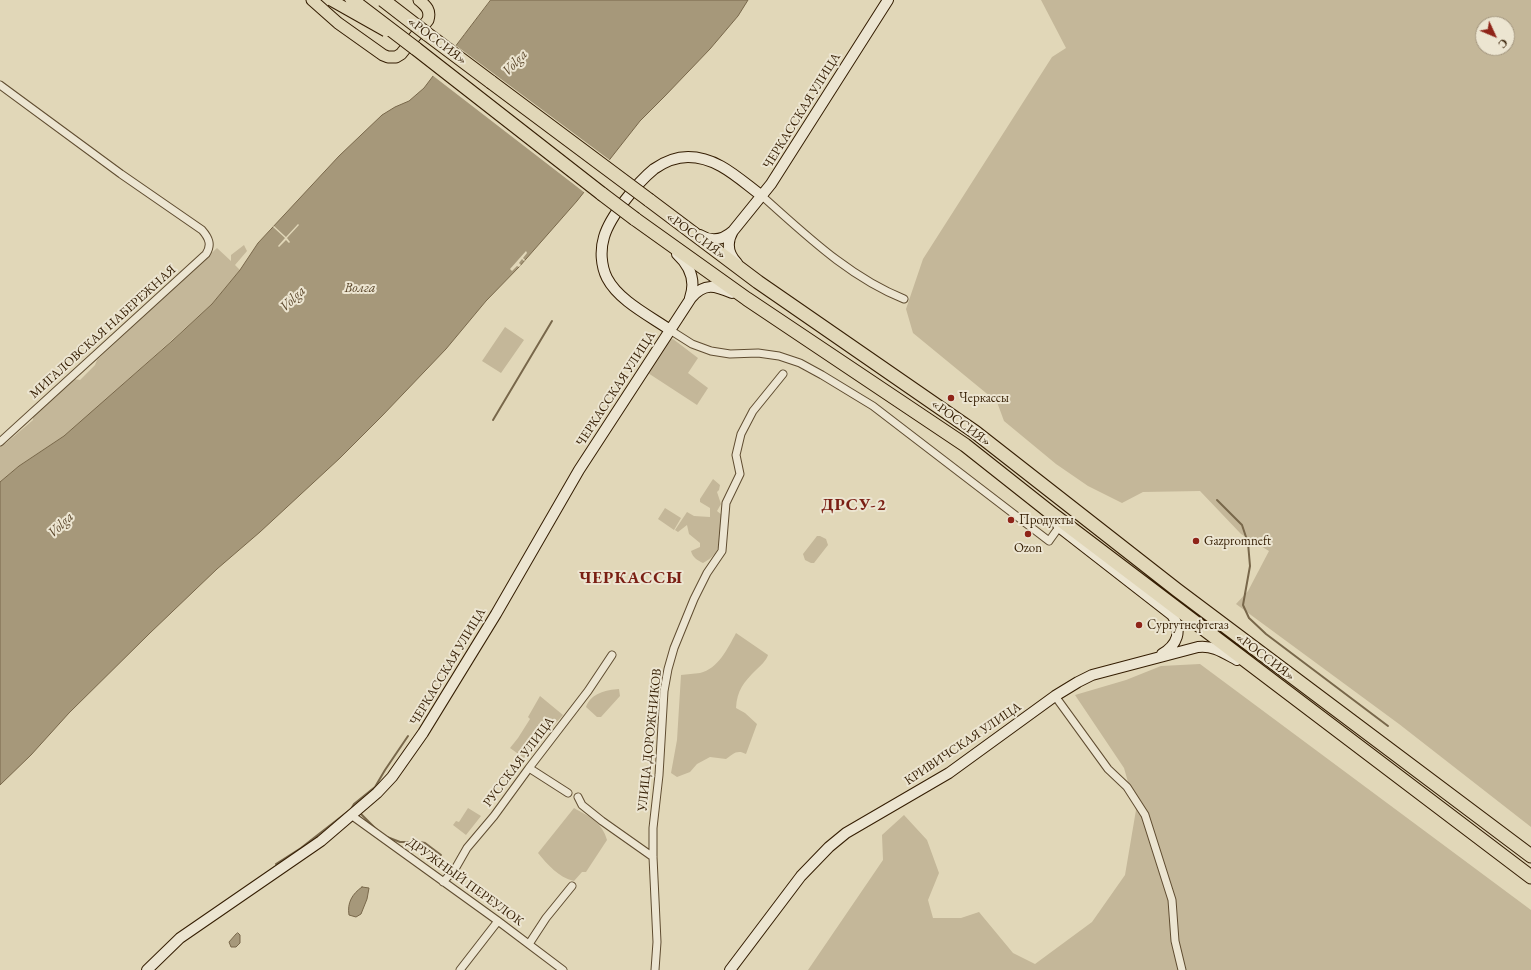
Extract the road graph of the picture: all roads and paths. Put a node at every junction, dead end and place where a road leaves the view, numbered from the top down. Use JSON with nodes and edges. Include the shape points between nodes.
{"nodes":[{"id":1,"x":312,"y":0,"type":"edge"},
{"id":2,"x":331,"y":0,"type":"edge"},
{"id":3,"x":352,"y":0,"type":"edge"},
{"id":4,"x":383,"y":0,"type":"edge"},
{"id":5,"x":393,"y":0,"type":"edge"},
{"id":6,"x":419,"y":0,"type":"edge"},
{"id":7,"x":888,"y":0,"type":"edge"},
{"id":8,"x":427,"y":34,"type":"junction"},
{"id":9,"x":415,"y":48,"type":"junction"},
{"id":10,"x":0,"y":85,"type":"edge"},
{"id":11,"x":762,"y":196,"type":"junction"},
{"id":12,"x":663,"y":211,"type":"junction"},
{"id":13,"x":648,"y":229,"type":"junction"},
{"id":14,"x":732,"y":231,"type":"junction"},
{"id":15,"x":758,"y":282,"type":"junction"},
{"id":16,"x":747,"y":299,"type":"junction"},
{"id":17,"x":904,"y":299,"type":"dead end"},
{"id":18,"x":688,"y":302,"type":"junction"},
{"id":19,"x":670,"y":330,"type":"junction"},
{"id":20,"x":783,"y":374,"type":"dead end"},
{"id":21,"x":0,"y":442,"type":"edge"},
{"id":22,"x":1051,"y":513,"type":"junction"},
{"id":23,"x":1059,"y":527,"type":"junction"},
{"id":24,"x":612,"y":655,"type":"dead end"},
{"id":25,"x":1155,"y":659,"type":"junction"},
{"id":26,"x":1264,"y":674,"type":"junction"},
{"id":27,"x":1055,"y":696,"type":"junction"},
{"id":28,"x":528,"y":768,"type":"junction"},
{"id":29,"x":568,"y":793,"type":"dead end"},
{"id":30,"x":578,"y":797,"type":"dead end"},
{"id":31,"x":351,"y":815,"type":"junction"},
{"id":32,"x":1531,"y":856,"type":"edge"},
{"id":33,"x":653,"y":857,"type":"junction"},
{"id":34,"x":1531,"y":877,"type":"edge"},
{"id":35,"x":443,"y":882,"type":"junction"},
{"id":36,"x":572,"y":886,"type":"dead end"},
{"id":37,"x":498,"y":921,"type":"junction"},
{"id":38,"x":529,"y":944,"type":"junction"},
{"id":39,"x":147,"y":970,"type":"edge"},
{"id":40,"x":460,"y":970,"type":"edge"},
{"id":41,"x":563,"y":970,"type":"edge"},
{"id":42,"x":655,"y":970,"type":"edge"},
{"id":43,"x":730,"y":970,"type":"edge"},
{"id":44,"x":1182,"y":970,"type":"edge"}],
"edges":[{"from":1,"to":6,"type":"main road","via":[[338,22],[390,58],[401,54],[428,20],[428,8]]},
{"from":2,"to":9,"type":"main road","bridge":true},
{"from":3,"to":9,"type":"highway","name":"«РОССИЯ»","bridge":true},
{"from":4,"to":8,"type":"highway","name":"«РОССИЯ»","bridge":true},
{"from":5,"to":8,"type":"main road","bridge":true},
{"from":7,"to":11,"type":"street","name":"ЧЕРКАССКАЯ УЛИЦА"},
{"from":8,"to":12,"type":"highway","name":"«РОССИЯ»","bridge":true},
{"from":9,"to":13,"type":"highway","name":"«РОССИЯ»","bridge":true},
{"from":10,"to":21,"type":"street","name":"МИГАЛОВСКАЯ НАБЕРЕЖНАЯ","via":[[202,230],[209,243],[206,254]]},
{"from":11,"to":14,"type":"street","name":"ЧЕРКАССКАЯ УЛИЦА"},
{"from":11,"to":17,"type":"street","via":[[843,266],[883,291]]},
{"from":11,"to":19,"type":"street","via":[[716,162],[681,157],[655,168],[619,209],[603,240],[602,260],[606,276],[620,295]]},
{"from":12,"to":14,"type":"street","name":"ЧЕРКАССКАЯ УЛИЦА","via":[[708,239],[722,238]]},
{"from":12,"to":15,"type":"highway","name":"«РОССИЯ»"},
{"from":13,"to":16,"type":"highway","name":"«РОССИЯ»"},
{"from":13,"to":18,"type":"street","name":"ЧЕРКАССКАЯ УЛИЦА","via":[[689,268],[693,285]]},
{"from":14,"to":15,"type":"street","via":[[728,242],[731,256]]},
{"from":15,"to":32,"type":"highway","name":"«РОССИЯ»","via":[[975,432],[1196,604]]},
{"from":16,"to":18,"type":"street","name":"ЧЕРКАССКАЯ УЛИЦА","via":[[712,286],[698,291]]},
{"from":16,"to":22,"type":"highway","name":"«РОССИЯ»","via":[[964,445]]},
{"from":18,"to":19,"type":"street","name":"ЧЕРКАССКАЯ УЛИЦА"},
{"from":19,"to":23,"type":"street","via":[[692,344],[711,351],[765,354],[800,363],[873,406],[1049,541]]},
{"from":19,"to":31,"type":"street","name":"ЧЕРКАССКАЯ УЛИЦА","via":[[579,470],[496,614],[423,733],[386,784]]},
{"from":20,"to":33,"type":"street","name":"УЛИЦА ДОРОЖНИКОВ","via":[[753,411],[742,434],[736,455],[740,474],[726,503],[722,551],[694,598],[668,669],[653,828]]},
{"from":22,"to":23,"type":"street"},
{"from":22,"to":26,"type":"highway","name":"«РОССИЯ»"},
{"from":23,"to":25,"type":"street","via":[[1174,617],[1178,628],[1176,640],[1169,650]]},
{"from":24,"to":28,"type":"street","name":"РУССКАЯ УЛИЦА"},
{"from":25,"to":26,"type":"street","name":"КРИВИЧСКАЯ УЛИЦА","via":[[1198,647],[1209,647],[1220,650]]},
{"from":25,"to":27,"type":"street","name":"КРИВИЧСКАЯ УЛИЦА","via":[[1092,675]]},
{"from":26,"to":34,"type":"highway","name":"«РОССИЯ»"},
{"from":27,"to":43,"type":"street","name":"КРИВИЧСКАЯ УЛИЦА","via":[[949,773],[834,842],[801,876]]},
{"from":27,"to":44,"type":"street","via":[[1108,769],[1127,787],[1145,815],[1172,900],[1175,941]]},
{"from":28,"to":29,"type":"street"},
{"from":28,"to":35,"type":"street","name":"РУССКАЯ УЛИЦА"},
{"from":30,"to":33,"type":"street","via":[[582,805],[602,821]]},
{"from":31,"to":35,"type":"street","name":"ДРУЖНЫЙ ПЕРЕУЛОК"},
{"from":31,"to":39,"type":"street","name":"ЧЕРКАССКАЯ УЛИЦА","via":[[321,841],[180,938]]},
{"from":33,"to":42,"type":"street","name":"УЛИЦА ДОРОЖНИКОВ","via":[[657,942]]},
{"from":35,"to":37,"type":"street","name":"ДРУЖНЫЙ ПЕРЕУЛОК"},
{"from":36,"to":38,"type":"street"},
{"from":37,"to":38,"type":"street","name":"ДРУЖНЫЙ ПЕРЕУЛОК"},
{"from":37,"to":40,"type":"street"},
{"from":38,"to":41,"type":"street","name":"ДРУЖНЫЙ ПЕРЕУЛОК"}]}
